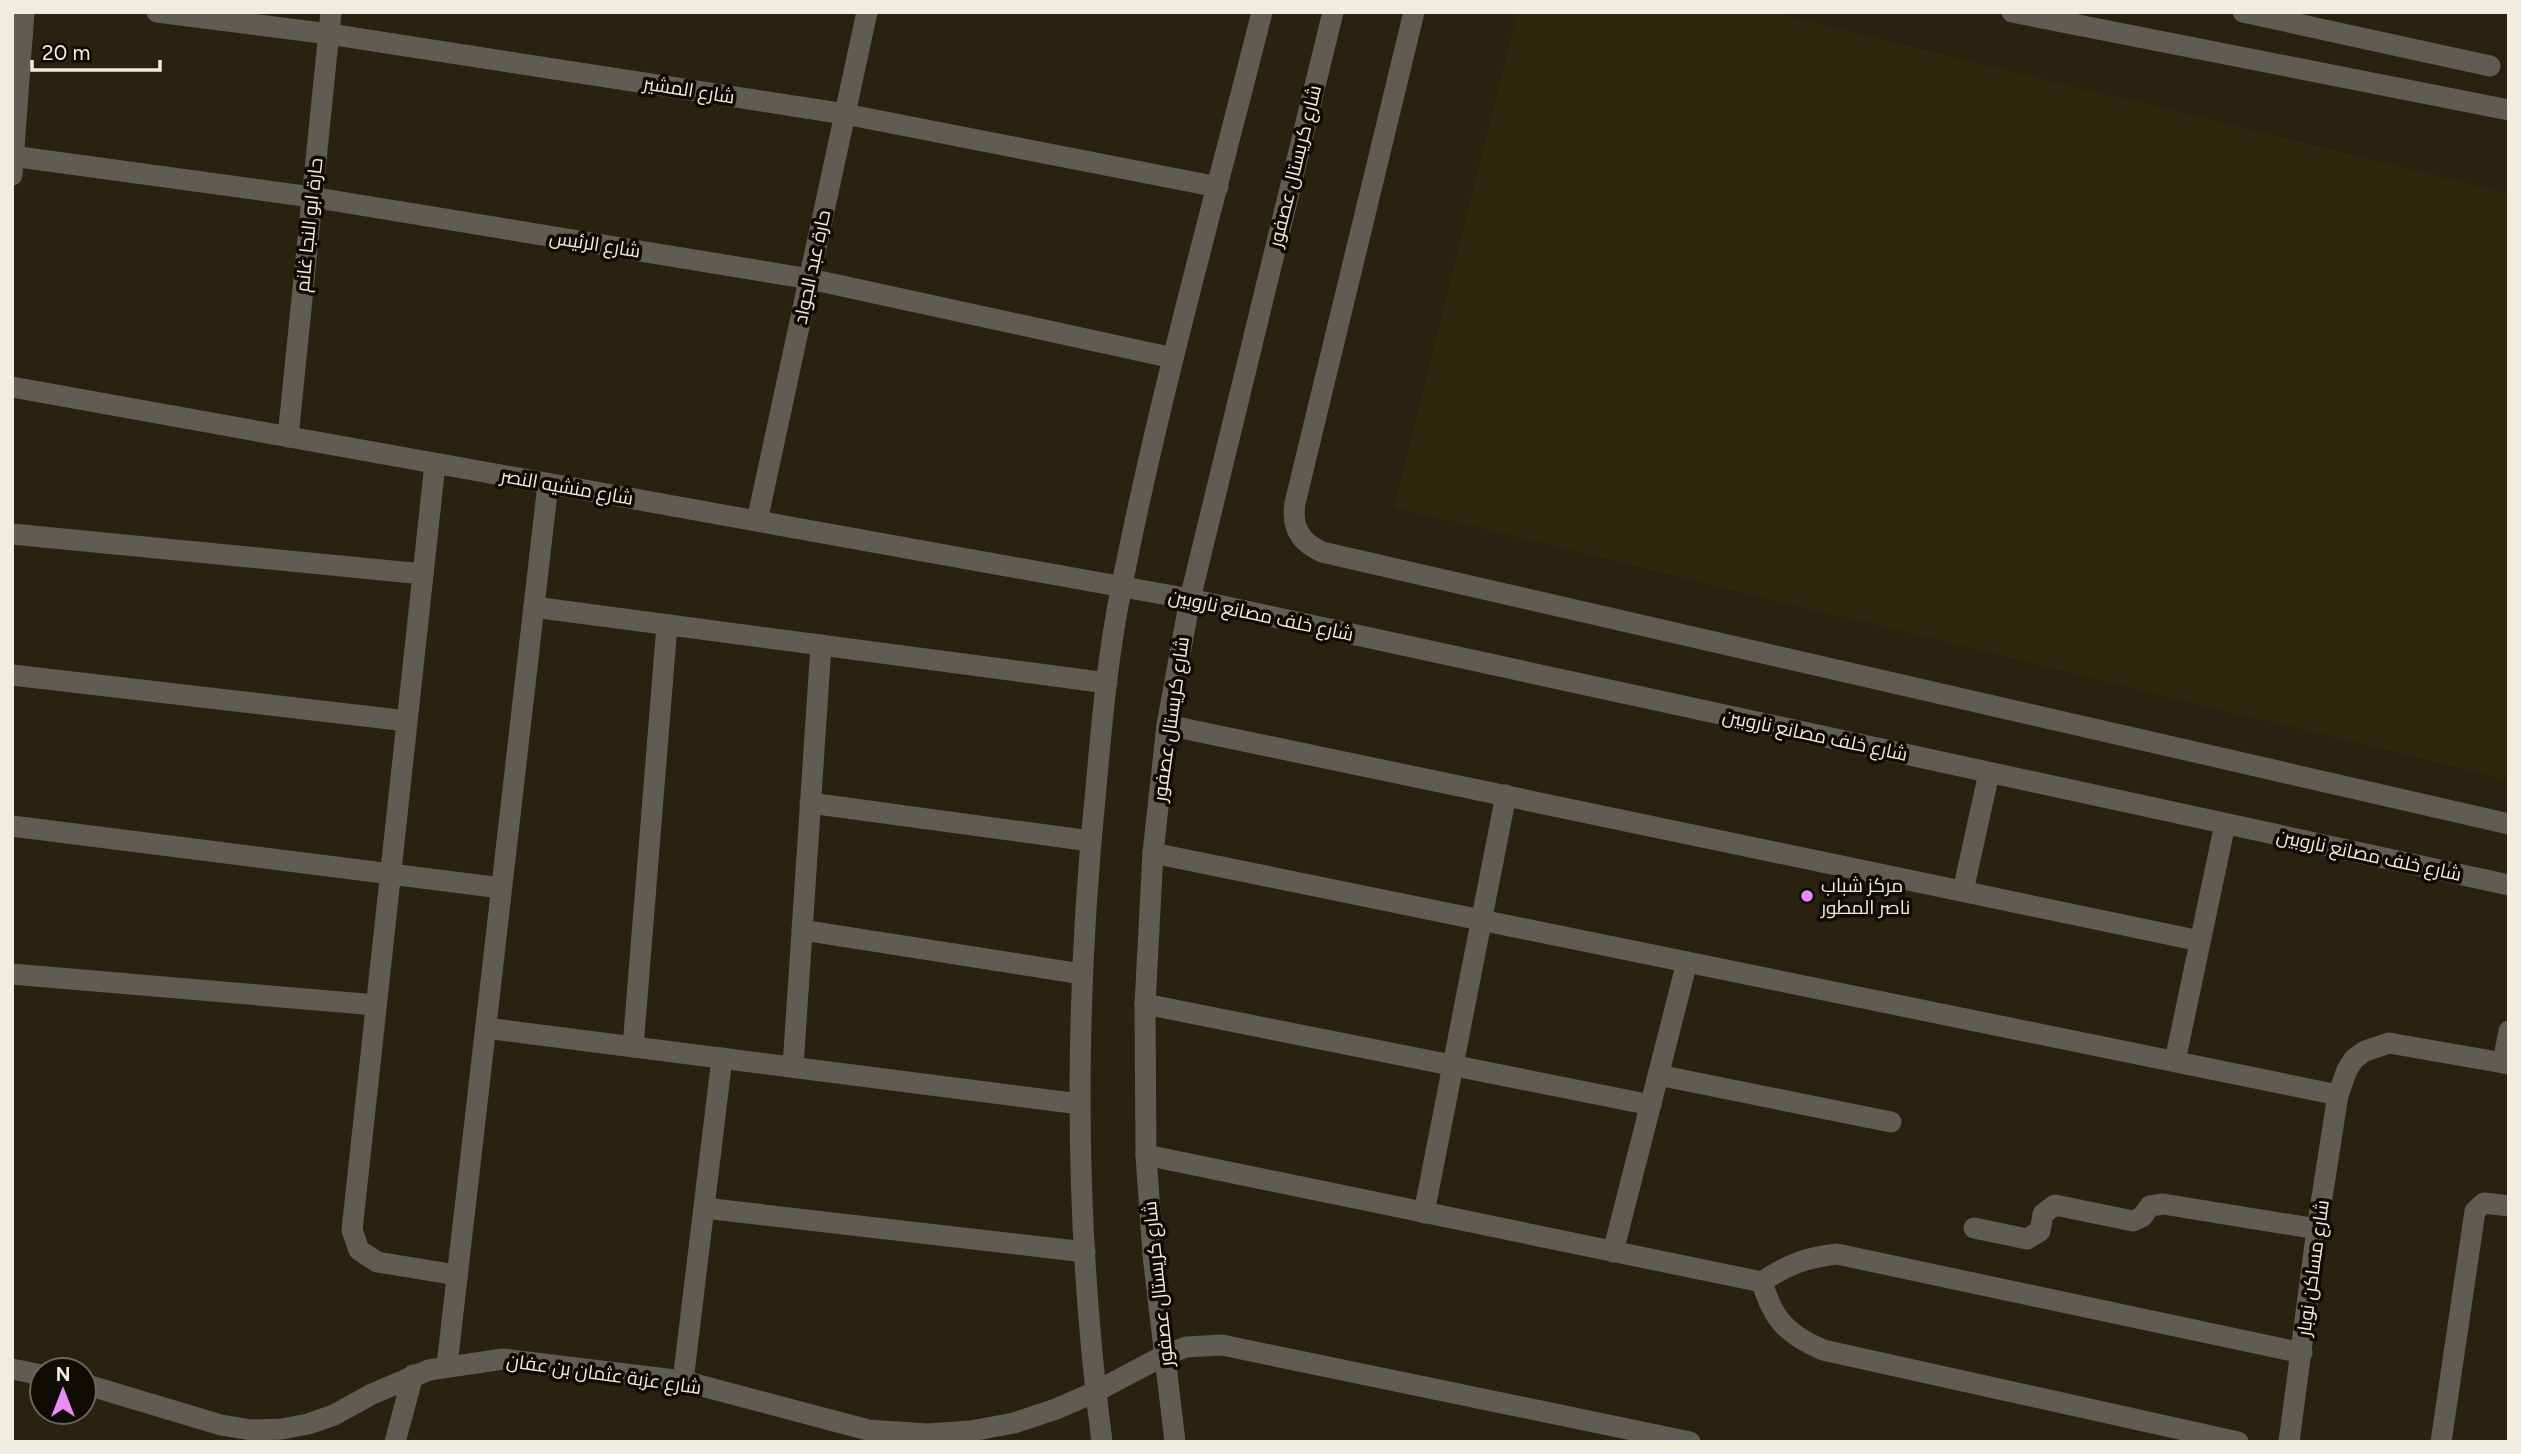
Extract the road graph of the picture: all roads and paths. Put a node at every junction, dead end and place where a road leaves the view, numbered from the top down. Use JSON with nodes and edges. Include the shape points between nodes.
{"nodes":[{"id":1,"x":24,"y":12,"type":"edge"},
{"id":2,"x":157,"y":12,"type":"edge"},
{"id":3,"x":331,"y":12,"type":"edge"},
{"id":4,"x":867,"y":12,"type":"edge"},
{"id":5,"x":1262,"y":12,"type":"edge"},
{"id":6,"x":1333,"y":12,"type":"edge"},
{"id":7,"x":1414,"y":12,"type":"edge"},
{"id":8,"x":2012,"y":12,"type":"edge"},
{"id":9,"x":2243,"y":12,"type":"edge"},
{"id":10,"x":2284,"y":17,"type":"edge"},
{"id":11,"x":329,"y":34,"type":"junction"},
{"id":12,"x":2490,"y":66,"type":"dead end"},
{"id":13,"x":2509,"y":110,"type":"edge"},
{"id":14,"x":845,"y":114,"type":"junction"},
{"id":15,"x":13,"y":163,"type":"edge"},
{"id":16,"x":1218,"y":187,"type":"junction"},
{"id":17,"x":311,"y":197,"type":"junction"},
{"id":18,"x":810,"y":279,"type":"junction"},
{"id":19,"x":1173,"y":358,"type":"junction"},
{"id":20,"x":12,"y":387,"type":"edge"},
{"id":21,"x":288,"y":437,"type":"junction"},
{"id":22,"x":435,"y":464,"type":"junction"},
{"id":23,"x":548,"y":484,"type":"junction"},
{"id":24,"x":757,"y":521,"type":"junction"},
{"id":25,"x":12,"y":534,"type":"edge"},
{"id":26,"x":422,"y":574,"type":"junction"},
{"id":27,"x":1121,"y":587,"type":"junction"},
{"id":28,"x":1190,"y":599,"type":"junction"},
{"id":29,"x":534,"y":607,"type":"junction"},
{"id":30,"x":667,"y":625,"type":"junction"},
{"id":31,"x":821,"y":645,"type":"junction"},
{"id":32,"x":12,"y":675,"type":"edge"},
{"id":33,"x":1107,"y":683,"type":"junction"},
{"id":34,"x":407,"y":721,"type":"junction"},
{"id":35,"x":1167,"y":725,"type":"junction"},
{"id":36,"x":1989,"y":773,"type":"junction"},
{"id":37,"x":1506,"y":795,"type":"junction"},
{"id":38,"x":810,"y":803,"type":"junction"},
{"id":39,"x":2225,"y":824,"type":"junction"},
{"id":40,"x":2509,"y":824,"type":"edge"},
{"id":41,"x":12,"y":826,"type":"edge"},
{"id":42,"x":1090,"y":841,"type":"junction"},
{"id":43,"x":1153,"y":853,"type":"junction"},
{"id":44,"x":390,"y":874,"type":"junction"},
{"id":45,"x":2509,"y":885,"type":"edge"},
{"id":46,"x":501,"y":888,"type":"junction"},
{"id":47,"x":1963,"y":891,"type":"junction"},
{"id":48,"x":1481,"y":920,"type":"junction"},
{"id":49,"x":802,"y":930,"type":"junction"},
{"id":50,"x":2200,"y":941,"type":"junction"},
{"id":51,"x":1687,"y":962,"type":"junction"},
{"id":52,"x":12,"y":974,"type":"edge"},
{"id":53,"x":1082,"y":974,"type":"junction"},
{"id":54,"x":1145,"y":1004,"type":"junction"},
{"id":55,"x":376,"y":1005,"type":"junction"},
{"id":56,"x":486,"y":1028,"type":"junction"},
{"id":57,"x":2509,"y":1031,"type":"edge"},
{"id":58,"x":633,"y":1047,"type":"junction"},
{"id":59,"x":722,"y":1058,"type":"junction"},
{"id":60,"x":2175,"y":1061,"type":"junction"},
{"id":61,"x":2506,"y":1064,"type":"edge"},
{"id":62,"x":1453,"y":1065,"type":"junction"},
{"id":63,"x":793,"y":1067,"type":"junction"},
{"id":64,"x":1658,"y":1075,"type":"junction"},
{"id":65,"x":2338,"y":1095,"type":"junction"},
{"id":66,"x":1080,"y":1104,"type":"junction"},
{"id":67,"x":1651,"y":1105,"type":"junction"},
{"id":68,"x":1891,"y":1122,"type":"dead end"},
{"id":69,"x":1146,"y":1155,"type":"junction"},
{"id":70,"x":2509,"y":1206,"type":"edge"},
{"id":71,"x":704,"y":1208,"type":"junction"},
{"id":72,"x":1424,"y":1213,"type":"junction"},
{"id":73,"x":1974,"y":1228,"type":"dead end"},
{"id":74,"x":2317,"y":1229,"type":"junction"},
{"id":75,"x":1085,"y":1252,"type":"junction"},
{"id":76,"x":1614,"y":1252,"type":"junction"},
{"id":77,"x":457,"y":1275,"type":"junction"},
{"id":78,"x":1762,"y":1282,"type":"junction"},
{"id":79,"x":2302,"y":1353,"type":"junction"},
{"id":80,"x":1165,"y":1355,"type":"junction"},
{"id":81,"x":447,"y":1365,"type":"junction"},
{"id":82,"x":413,"y":1375,"type":"junction"},
{"id":83,"x":683,"y":1381,"type":"junction"},
{"id":84,"x":98,"y":1388,"type":"edge"},
{"id":85,"x":1095,"y":1392,"type":"junction"},
{"id":86,"x":280,"y":1436,"type":"edge"},
{"id":87,"x":926,"y":1438,"type":"edge"},
{"id":88,"x":395,"y":1442,"type":"edge"},
{"id":89,"x":1102,"y":1442,"type":"edge"},
{"id":90,"x":1175,"y":1442,"type":"edge"},
{"id":91,"x":1690,"y":1442,"type":"edge"},
{"id":92,"x":2238,"y":1442,"type":"edge"},
{"id":93,"x":2289,"y":1442,"type":"edge"},
{"id":94,"x":2441,"y":1442,"type":"edge"}],
"edges":[{"from":1,"to":15,"type":"street"},
{"from":2,"to":11,"type":"street","name":"شارع المشير"},
{"from":3,"to":11,"type":"street","name":"حارة ابو النجا غانم"},
{"from":4,"to":14,"type":"street","name":"حارة عبد الجواد"},
{"from":5,"to":16,"type":"street"},
{"from":6,"to":28,"type":"street","name":"شارع كريستال عصفور"},
{"from":7,"to":40,"type":"street","via":[[1295,503],[1295,527],[1311,547]]},
{"from":8,"to":13,"type":"street"},
{"from":9,"to":10,"type":"street"},
{"from":10,"to":12,"type":"street"},
{"from":11,"to":14,"type":"street","name":"شارع المشير"},
{"from":11,"to":17,"type":"street","name":"حارة ابو النجا غانم"},
{"from":14,"to":16,"type":"street","name":"شارع المشير"},
{"from":14,"to":18,"type":"street","name":"حارة عبد الجواد"},
{"from":15,"to":17,"type":"street","name":"شارع الرئيس"},
{"from":16,"to":19,"type":"street"},
{"from":17,"to":18,"type":"street","name":"شارع الرئيس"},
{"from":17,"to":21,"type":"street","name":"حارة ابو النجا غانم"},
{"from":18,"to":19,"type":"street","name":"شارع الرئيس"},
{"from":18,"to":24,"type":"street","name":"حارة عبد الجواد"},
{"from":19,"to":27,"type":"street"},
{"from":20,"to":21,"type":"street","name":"شارع منشيه النصر"},
{"from":21,"to":22,"type":"street","name":"شارع منشيه النصر"},
{"from":22,"to":23,"type":"street","name":"شارع منشيه النصر"},
{"from":22,"to":26,"type":"street"},
{"from":23,"to":24,"type":"street","name":"شارع منشيه النصر"},
{"from":23,"to":29,"type":"street"},
{"from":24,"to":27,"type":"street","name":"شارع منشيه النصر"},
{"from":25,"to":26,"type":"street"},
{"from":26,"to":34,"type":"street"},
{"from":27,"to":28,"type":"street","name":"شارع خلف مصانع ناروبين"},
{"from":27,"to":33,"type":"street"},
{"from":28,"to":35,"type":"street","name":"شارع كريستال عصفور"},
{"from":28,"to":36,"type":"street","name":"شارع خلف مصانع ناروبين"},
{"from":29,"to":30,"type":"street"},
{"from":29,"to":46,"type":"street"},
{"from":30,"to":31,"type":"street"},
{"from":30,"to":58,"type":"street"},
{"from":31,"to":33,"type":"street"},
{"from":31,"to":38,"type":"street"},
{"from":32,"to":34,"type":"street"},
{"from":33,"to":42,"type":"street"},
{"from":34,"to":44,"type":"street"},
{"from":35,"to":37,"type":"street"},
{"from":35,"to":43,"type":"street","name":"شارع كريستال عصفور"},
{"from":36,"to":39,"type":"street","name":"شارع خلف مصانع ناروبين"},
{"from":36,"to":47,"type":"street"},
{"from":37,"to":47,"type":"street"},
{"from":37,"to":48,"type":"street"},
{"from":38,"to":42,"type":"street"},
{"from":38,"to":49,"type":"street"},
{"from":39,"to":45,"type":"street","name":"شارع خلف مصانع ناروبين"},
{"from":39,"to":50,"type":"street"},
{"from":41,"to":44,"type":"street"},
{"from":42,"to":53,"type":"street"},
{"from":43,"to":48,"type":"street"},
{"from":43,"to":54,"type":"street","name":"شارع كريستال عصفور"},
{"from":44,"to":46,"type":"street"},
{"from":44,"to":55,"type":"street"},
{"from":46,"to":56,"type":"street"},
{"from":47,"to":50,"type":"street"},
{"from":48,"to":51,"type":"street"},
{"from":48,"to":62,"type":"street"},
{"from":49,"to":53,"type":"street"},
{"from":49,"to":63,"type":"street"},
{"from":50,"to":60,"type":"street"},
{"from":51,"to":60,"type":"street"},
{"from":51,"to":64,"type":"street"},
{"from":52,"to":55,"type":"street"},
{"from":53,"to":66,"type":"street"},
{"from":54,"to":62,"type":"street"},
{"from":54,"to":69,"type":"street","name":"شارع كريستال عصفور"},
{"from":55,"to":77,"type":"street","via":[[354,1241],[377,1262]]},
{"from":56,"to":58,"type":"street"},
{"from":56,"to":77,"type":"street"},
{"from":57,"to":61,"type":"street"},
{"from":58,"to":59,"type":"street"},
{"from":59,"to":63,"type":"street"},
{"from":59,"to":71,"type":"street"},
{"from":60,"to":65,"type":"street"},
{"from":61,"to":65,"type":"street","name":"شارع مساكن نوبار","via":[[2389,1043],[2354,1059]]},
{"from":62,"to":67,"type":"street"},
{"from":62,"to":72,"type":"street"},
{"from":63,"to":66,"type":"street"},
{"from":64,"to":67,"type":"street"},
{"from":64,"to":68,"type":"street"},
{"from":65,"to":74,"type":"street","name":"شارع مساكن نوبار"},
{"from":66,"to":75,"type":"street"},
{"from":67,"to":76,"type":"street"},
{"from":69,"to":72,"type":"street"},
{"from":69,"to":80,"type":"street","name":"شارع كريستال عصفور"},
{"from":70,"to":94,"type":"street","via":[[2484,1203],[2475,1211]]},
{"from":71,"to":75,"type":"street"},
{"from":71,"to":83,"type":"street"},
{"from":72,"to":76,"type":"street"},
{"from":73,"to":74,"type":"street","via":[[2027,1239],[2040,1231],[2043,1214],[2055,1205],[2133,1221],[2150,1206],[2163,1204]]},
{"from":74,"to":79,"type":"street","name":"شارع مساكن نوبار"},
{"from":75,"to":85,"type":"street"},
{"from":76,"to":78,"type":"street"},
{"from":77,"to":81,"type":"street"},
{"from":78,"to":79,"type":"street","via":[[1796,1262],[1837,1254]]},
{"from":78,"to":92,"type":"street","via":[[1777,1318],[1790,1332],[1824,1350]]},
{"from":79,"to":93,"type":"street","name":"شارع مساكن نوبار"},
{"from":80,"to":85,"type":"street","name":"شارع عزبة عثمان بن عفان"},
{"from":80,"to":90,"type":"street","name":"شارع كريستال عصفور"},
{"from":80,"to":91,"type":"street","name":"شارع عزبة عثمان بن عفان","via":[[1186,1347],[1222,1345]]},
{"from":81,"to":82,"type":"street","name":"شارع عزبة عثمان بن عفان"},
{"from":81,"to":83,"type":"street","name":"شارع عزبة عثمان بن عفان","via":[[503,1359]]},
{"from":82,"to":86,"type":"street","name":"شارع عزبة عثمان بن عفان"},
{"from":82,"to":88,"type":"street"},
{"from":83,"to":87,"type":"street","name":"شارع عزبة عثمان بن عفان","via":[[868,1430]]},
{"from":84,"to":86,"type":"street","name":"شارع عزبة عثمان بن عفان","via":[[220,1425]]},
{"from":85,"to":87,"type":"street","name":"شارع عزبة عثمان بن عفان","via":[[1014,1423]]},
{"from":85,"to":89,"type":"street"}]}
